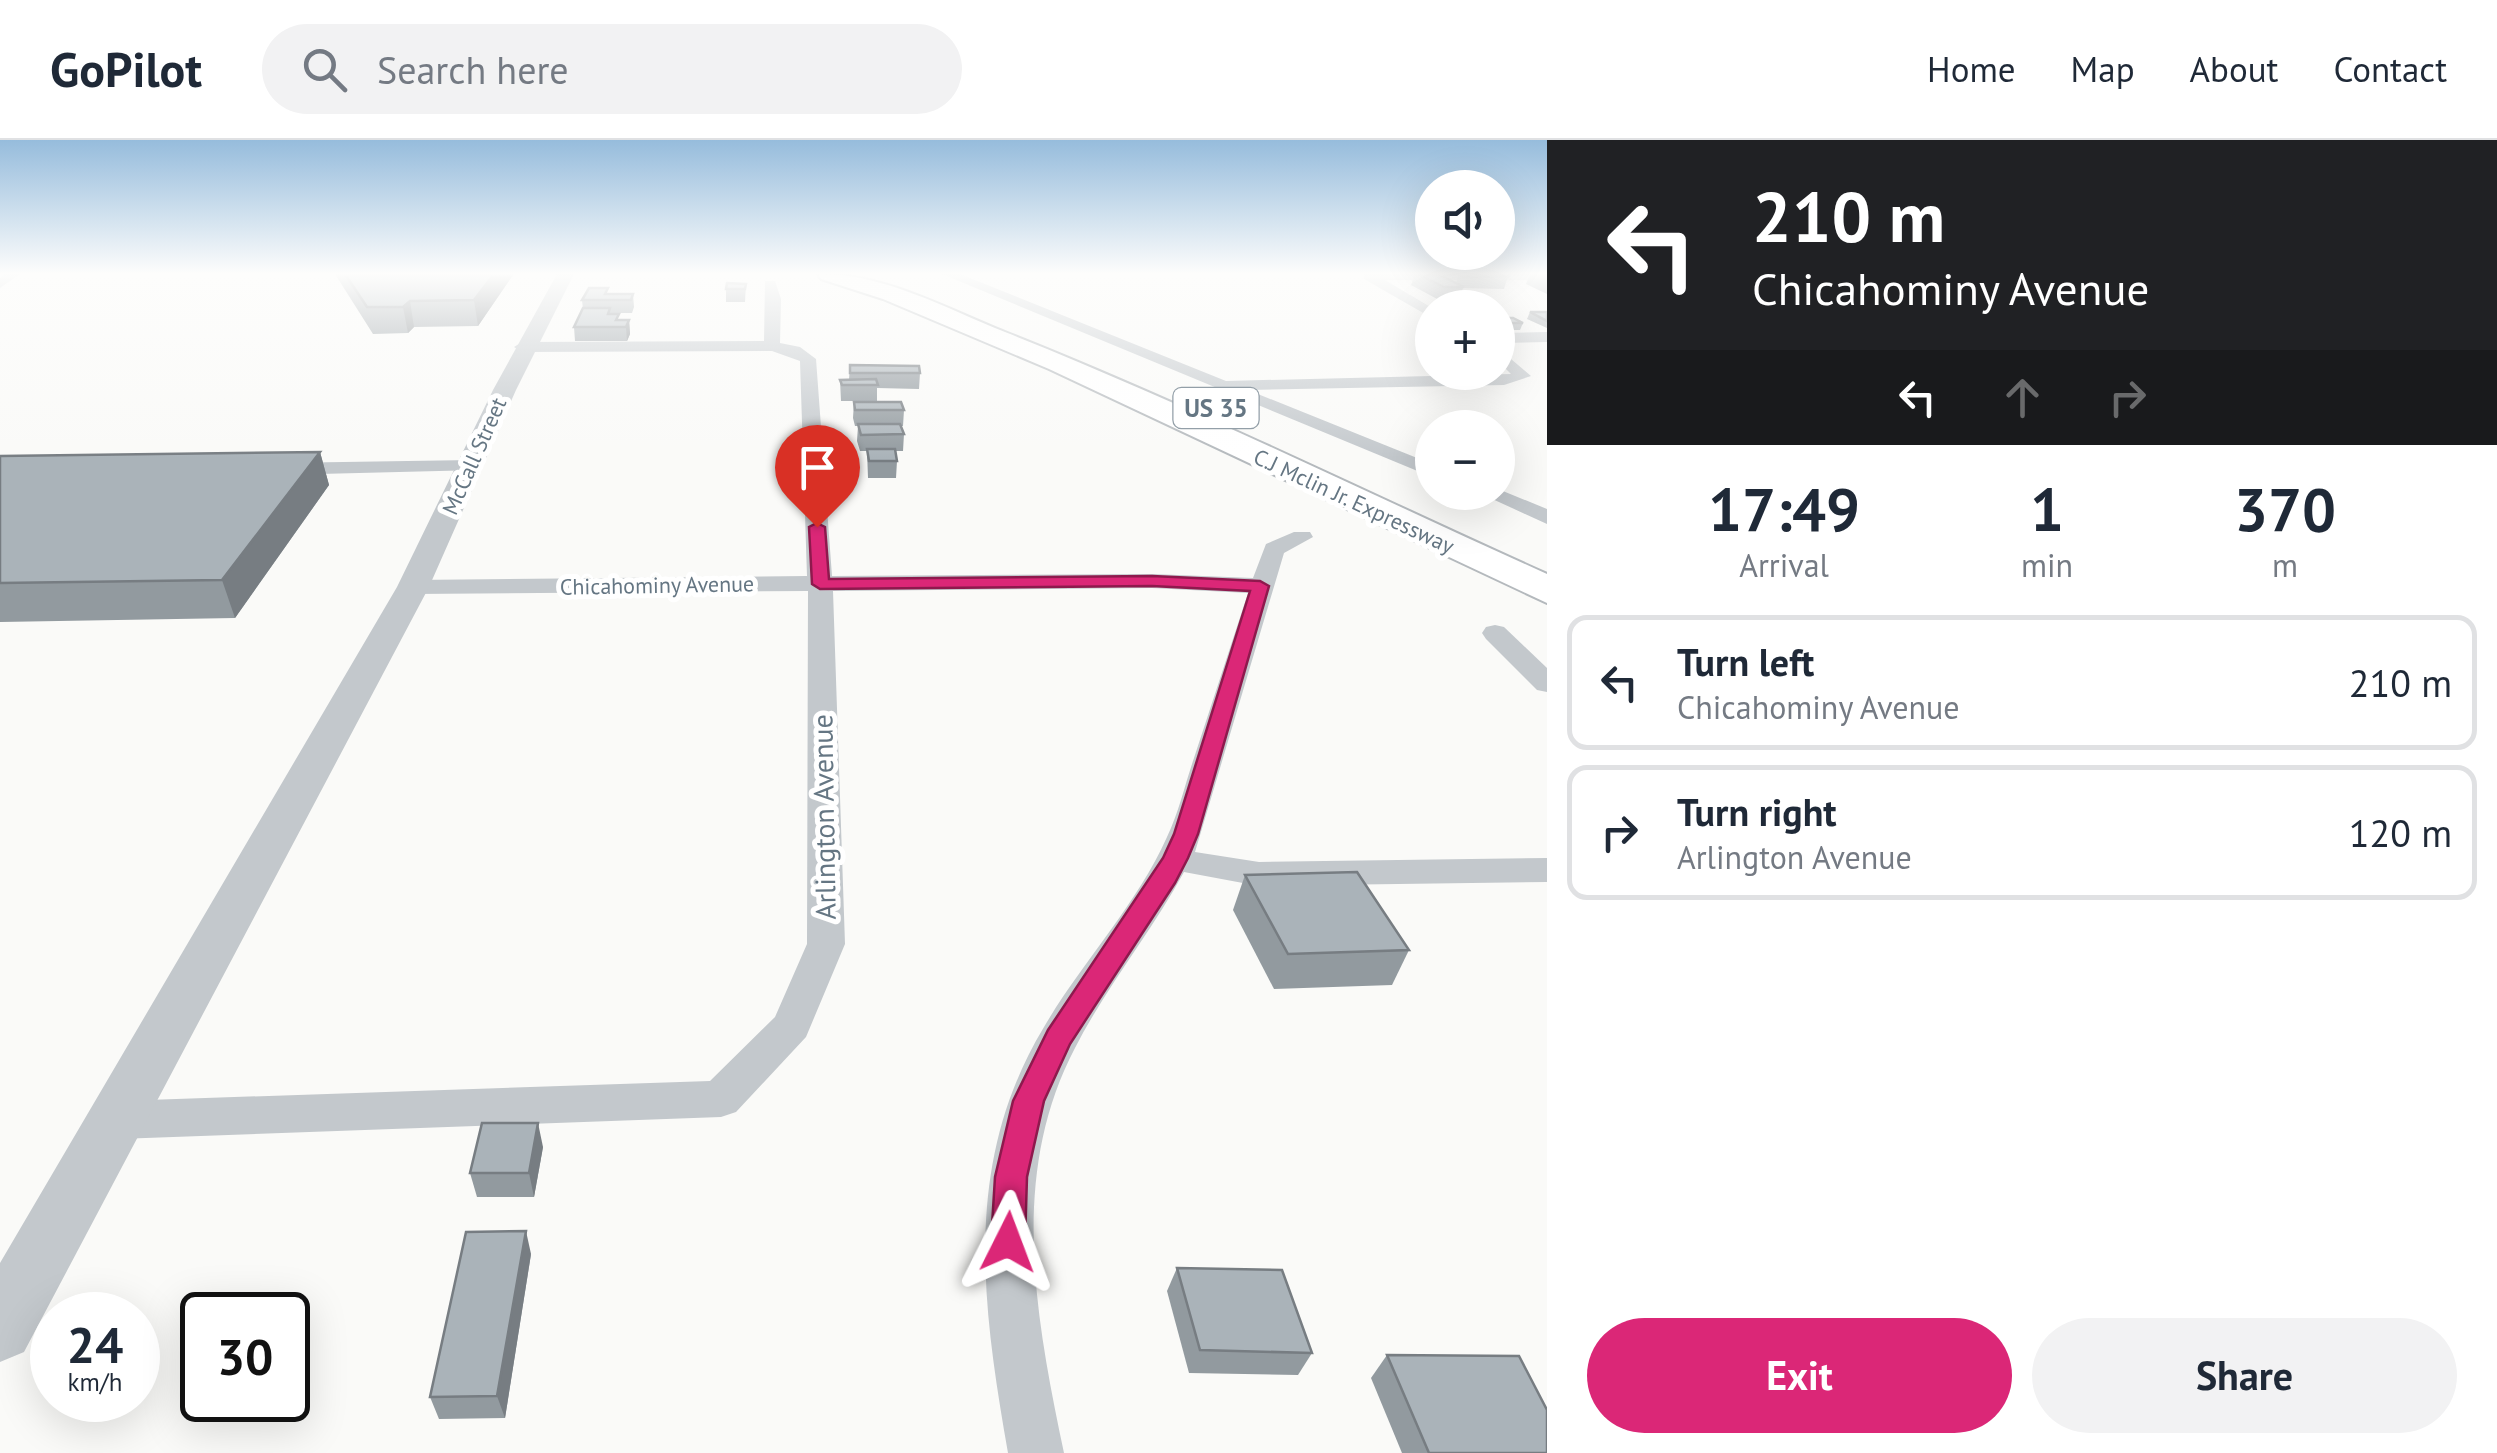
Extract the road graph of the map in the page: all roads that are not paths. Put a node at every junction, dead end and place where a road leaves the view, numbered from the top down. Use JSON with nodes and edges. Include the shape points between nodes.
{"nodes":[{"id":1,"x":529,"y":335,"type":"edge"},
{"id":2,"x":772,"y":335,"type":"edge"},
{"id":3,"x":990,"y":335,"type":"edge"},
{"id":4,"x":1045,"y":335,"type":"edge"},
{"id":5,"x":1101,"y":335,"type":"edge"},
{"id":6,"x":1515,"y":338,"type":"edge"},
{"id":7,"x":1547,"y":338,"type":"edge"},
{"id":8,"x":772,"y":346,"type":"junction"},
{"id":9,"x":522,"y":347,"type":"junction"},
{"id":10,"x":1415,"y":379,"type":"edge"},
{"id":11,"x":1226,"y":386,"type":"junction"},
{"id":12,"x":1415,"y":463,"type":"edge"},
{"id":13,"x":472,"y":466,"type":"junction"},
{"id":14,"x":253,"y":470,"type":"edge"},
{"id":15,"x":1415,"y":494,"type":"edge"},
{"id":16,"x":1515,"y":504,"type":"edge"},
{"id":17,"x":1547,"y":517,"type":"edge"},
{"id":18,"x":1302,"y":537,"type":"dead end"},
{"id":19,"x":1487,"y":563,"type":"junction"},
{"id":20,"x":820,"y":584,"type":"junction"},
{"id":21,"x":1260,"y":586,"type":"junction"},
{"id":22,"x":413,"y":587,"type":"junction"},
{"id":23,"x":1547,"y":590,"type":"edge"},
{"id":24,"x":1547,"y":599,"type":"edge"},
{"id":25,"x":1495,"y":632,"type":"dead end"},
{"id":26,"x":1547,"y":684,"type":"edge"},
{"id":27,"x":1176,"y":858,"type":"junction"},
{"id":28,"x":1547,"y":870,"type":"edge"},
{"id":29,"x":118,"y":1120,"type":"junction"},
{"id":30,"x":0,"y":1328,"type":"edge"},
{"id":31,"x":1036,"y":1453,"type":"edge"}],
"edges":[{"from":1,"to":9,"type":"street","name":"McCall Street"},
{"from":2,"to":8,"type":"street"},
{"from":3,"to":19,"type":"highway","name":"C.J Mclin Jr. Expressway","number":"US 35"},
{"from":4,"to":15,"type":"highway","number":"US 35"},
{"from":5,"to":11,"type":"street"},
{"from":6,"to":7,"type":"street"},
{"from":8,"to":9,"type":"street"},
{"from":8,"to":20,"type":"street","name":"Arlington Avenue","via":[[808,359]]},
{"from":9,"to":13,"type":"street","name":"McCall Street"},
{"from":10,"to":11,"type":"street"},
{"from":11,"to":12,"type":"street"},
{"from":13,"to":14,"type":"street"},
{"from":13,"to":22,"type":"street","name":"McCall Street"},
{"from":16,"to":17,"type":"street"},
{"from":18,"to":21,"type":"street","via":[[1274,549]]},
{"from":19,"to":23,"type":"highway","name":"C.J Mclin Jr. Expressway","number":"US 35"},
{"from":19,"to":24,"type":"highway"},
{"from":20,"to":21,"type":"street","name":"Chicahominy Avenue"},
{"from":20,"to":22,"type":"street","name":"Chicahominy Avenue"},
{"from":20,"to":29,"type":"street","name":"Arlington Avenue","via":[[826,944],[791,1026],[721,1099]]},
{"from":21,"to":27,"type":"street"},
{"from":22,"to":29,"type":"street","name":"McCall Street"},
{"from":25,"to":26,"type":"street"},
{"from":27,"to":28,"type":"street","via":[[1259,874]]},
{"from":27,"to":31,"type":"street","via":[[1058,1038],[1018,1137],[1010,1297]]},
{"from":29,"to":30,"type":"street","name":"McCall Street"}]}
